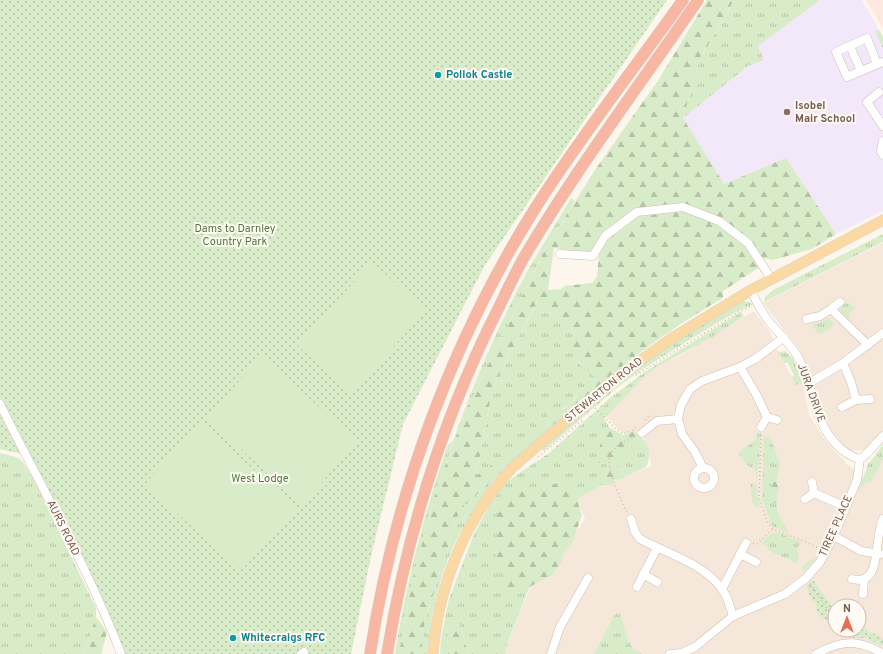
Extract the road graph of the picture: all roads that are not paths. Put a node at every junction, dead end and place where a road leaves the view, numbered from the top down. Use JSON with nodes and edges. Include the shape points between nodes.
{"nodes":[{"id":1,"x":683,"y":0,"type":"edge"},
{"id":2,"x":698,"y":0,"type":"edge"},
{"id":3,"x":850,"y":46,"type":"junction"},
{"id":4,"x":880,"y":63,"type":"edge"},
{"id":5,"x":861,"y":71,"type":"junction"},
{"id":6,"x":882,"y":92,"type":"edge"},
{"id":7,"x":883,"y":126,"type":"edge"},
{"id":8,"x":883,"y":141,"type":"edge"},
{"id":9,"x":883,"y":155,"type":"edge"},
{"id":10,"x":883,"y":220,"type":"edge"},
{"id":11,"x":560,"y":254,"type":"dead end"},
{"id":12,"x":772,"y":280,"type":"junction"},
{"id":13,"x":751,"y":290,"type":"junction"},
{"id":14,"x":840,"y":302,"type":"dead end"},
{"id":15,"x":831,"y":309,"type":"junction"},
{"id":16,"x":807,"y":319,"type":"dead end"},
{"id":17,"x":883,"y":333,"type":"edge"},
{"id":18,"x":784,"y":338,"type":"junction"},
{"id":19,"x":868,"y":345,"type":"junction"},
{"id":20,"x":843,"y":363,"type":"junction"},
{"id":21,"x":740,"y":367,"type":"junction"},
{"id":22,"x":808,"y":384,"type":"junction"},
{"id":23,"x":870,"y":399,"type":"dead end"},
{"id":24,"x":856,"y":400,"type":"junction"},
{"id":25,"x":0,"y":404,"type":"edge"},
{"id":26,"x":842,"y":407,"type":"dead end"},
{"id":27,"x":767,"y":417,"type":"junction"},
{"id":28,"x":678,"y":419,"type":"junction"},
{"id":29,"x":778,"y":420,"type":"dead end"},
{"id":30,"x":761,"y":427,"type":"road end"},
{"id":31,"x":640,"y":429,"type":"road end"},
{"id":32,"x":883,"y":436,"type":"edge"},
{"id":33,"x":860,"y":459,"type":"junction"},
{"id":34,"x":702,"y":468,"type":"dead end"},
{"id":35,"x":812,"y":482,"type":"dead end"},
{"id":36,"x":814,"y":493,"type":"junction"},
{"id":37,"x":805,"y":499,"type":"dead end"},
{"id":38,"x":846,"y":507,"type":"junction"},
{"id":39,"x":631,"y":519,"type":"road end"},
{"id":40,"x":883,"y":519,"type":"edge"},
{"id":41,"x":834,"y":536,"type":"junction"},
{"id":42,"x":746,"y":543,"type":"road end"},
{"id":43,"x":657,"y":548,"type":"junction"},
{"id":44,"x":740,"y":554,"type":"junction"},
{"id":45,"x":880,"y":554,"type":"junction"},
{"id":46,"x":756,"y":562,"type":"dead end"},
{"id":47,"x":644,"y":574,"type":"junction"},
{"id":48,"x":588,"y":578,"type":"dead end"},
{"id":49,"x":852,"y":579,"type":"dead end"},
{"id":50,"x":864,"y":580,"type":"junction"},
{"id":51,"x":656,"y":582,"type":"dead end"},
{"id":52,"x":637,"y":587,"type":"dead end"},
{"id":53,"x":722,"y":589,"type":"junction"},
{"id":54,"x":863,"y":594,"type":"dead end"},
{"id":55,"x":733,"y":616,"type":"junction"},
{"id":56,"x":121,"y":654,"type":"edge"},
{"id":57,"x":370,"y":654,"type":"edge"},
{"id":58,"x":387,"y":654,"type":"edge"},
{"id":59,"x":433,"y":654,"type":"edge"},
{"id":60,"x":550,"y":654,"type":"edge"},
{"id":61,"x":670,"y":654,"type":"edge"},
{"id":62,"x":816,"y":654,"type":"edge"},
{"id":63,"x":883,"y":654,"type":"edge"}],
"edges":[{"from":1,"to":57,"type":"highway","via":[[596,118],[539,203],[475,318],[440,396],[399,517]]},
{"from":2,"to":58,"type":"highway","via":[[627,99],[560,200],[523,260],[488,327],[462,387],[432,468],[410,544]]},
{"from":3,"to":4,"type":"street","via":[[867,38]]},
{"from":3,"to":5,"type":"street"},
{"from":3,"to":5,"type":"street","via":[[836,52],[847,77]]},
{"from":4,"to":5,"type":"street"},
{"from":6,"to":7,"type":"street","via":[[867,102]]},
{"from":8,"to":9,"type":"street"},
{"from":10,"to":12,"type":"main road","name":"STEWARTON ROAD"},
{"from":11,"to":12,"type":"street","via":[[593,256],[605,236],[637,212],[683,207],[718,221],[748,243]]},
{"from":12,"to":13,"type":"main road","name":"STEWARTON ROAD"},
{"from":13,"to":18,"type":"street","name":"JURA DRIVE","via":[[770,323]]},
{"from":13,"to":59,"type":"main road","name":"STEWARTON ROAD","via":[[672,338],[616,378],[529,453],[500,482],[473,521],[457,556],[444,594]]},
{"from":14,"to":15,"type":"street"},
{"from":15,"to":16,"type":"street","via":[[820,316]]},
{"from":15,"to":19,"type":"street"},
{"from":17,"to":19,"type":"street"},
{"from":18,"to":21,"type":"street","via":[[755,360]]},
{"from":18,"to":22,"type":"street","name":"JURA DRIVE","via":[[798,357]]},
{"from":19,"to":20,"type":"street"},
{"from":20,"to":22,"type":"street"},
{"from":20,"to":24,"type":"street"},
{"from":21,"to":27,"type":"street"},
{"from":21,"to":28,"type":"street","via":[[697,383],[690,389],[681,405]]},
{"from":22,"to":33,"type":"street","name":"JURA DRIVE","via":[[817,415],[828,435],[850,456]]},
{"from":23,"to":24,"type":"street"},
{"from":24,"to":26,"type":"street"},
{"from":25,"to":56,"type":"street","name":"AURS ROAD","via":[[105,612]]},
{"from":27,"to":29,"type":"street"},
{"from":27,"to":30,"type":"street"},
{"from":28,"to":31,"type":"street","via":[[657,420]]},
{"from":28,"to":34,"type":"street","via":[[682,434],[695,452]]},
{"from":32,"to":33,"type":"street","via":[[867,455]]},
{"from":33,"to":38,"type":"street","name":"TIREE PLACE","via":[[857,480]]},
{"from":35,"to":36,"type":"street"},
{"from":36,"to":37,"type":"street"},
{"from":36,"to":38,"type":"street"},
{"from":38,"to":41,"type":"street","name":"TIREE PLACE"},
{"from":39,"to":43,"type":"street","via":[[640,539]]},
{"from":40,"to":45,"type":"street","via":[[880,530]]},
{"from":41,"to":45,"type":"street","via":[[861,552]]},
{"from":41,"to":55,"type":"street","name":"TIREE PLACE","via":[[820,562],[806,578],[785,594]]},
{"from":42,"to":44,"type":"street"},
{"from":43,"to":47,"type":"street"},
{"from":43,"to":53,"type":"street","via":[[697,567],[714,579]]},
{"from":44,"to":46,"type":"street"},
{"from":44,"to":53,"type":"street"},
{"from":45,"to":50,"type":"street","via":[[878,571]]},
{"from":47,"to":51,"type":"street"},
{"from":47,"to":52,"type":"street"},
{"from":48,"to":60,"type":"street","via":[[560,627]]},
{"from":49,"to":50,"type":"street"},
{"from":50,"to":54,"type":"street"},
{"from":53,"to":55,"type":"street"},
{"from":55,"to":61,"type":"street","name":"TIREE PLACE","via":[[695,648]]},
{"from":62,"to":63,"type":"street","via":[[828,647],[856,642]]}]}
